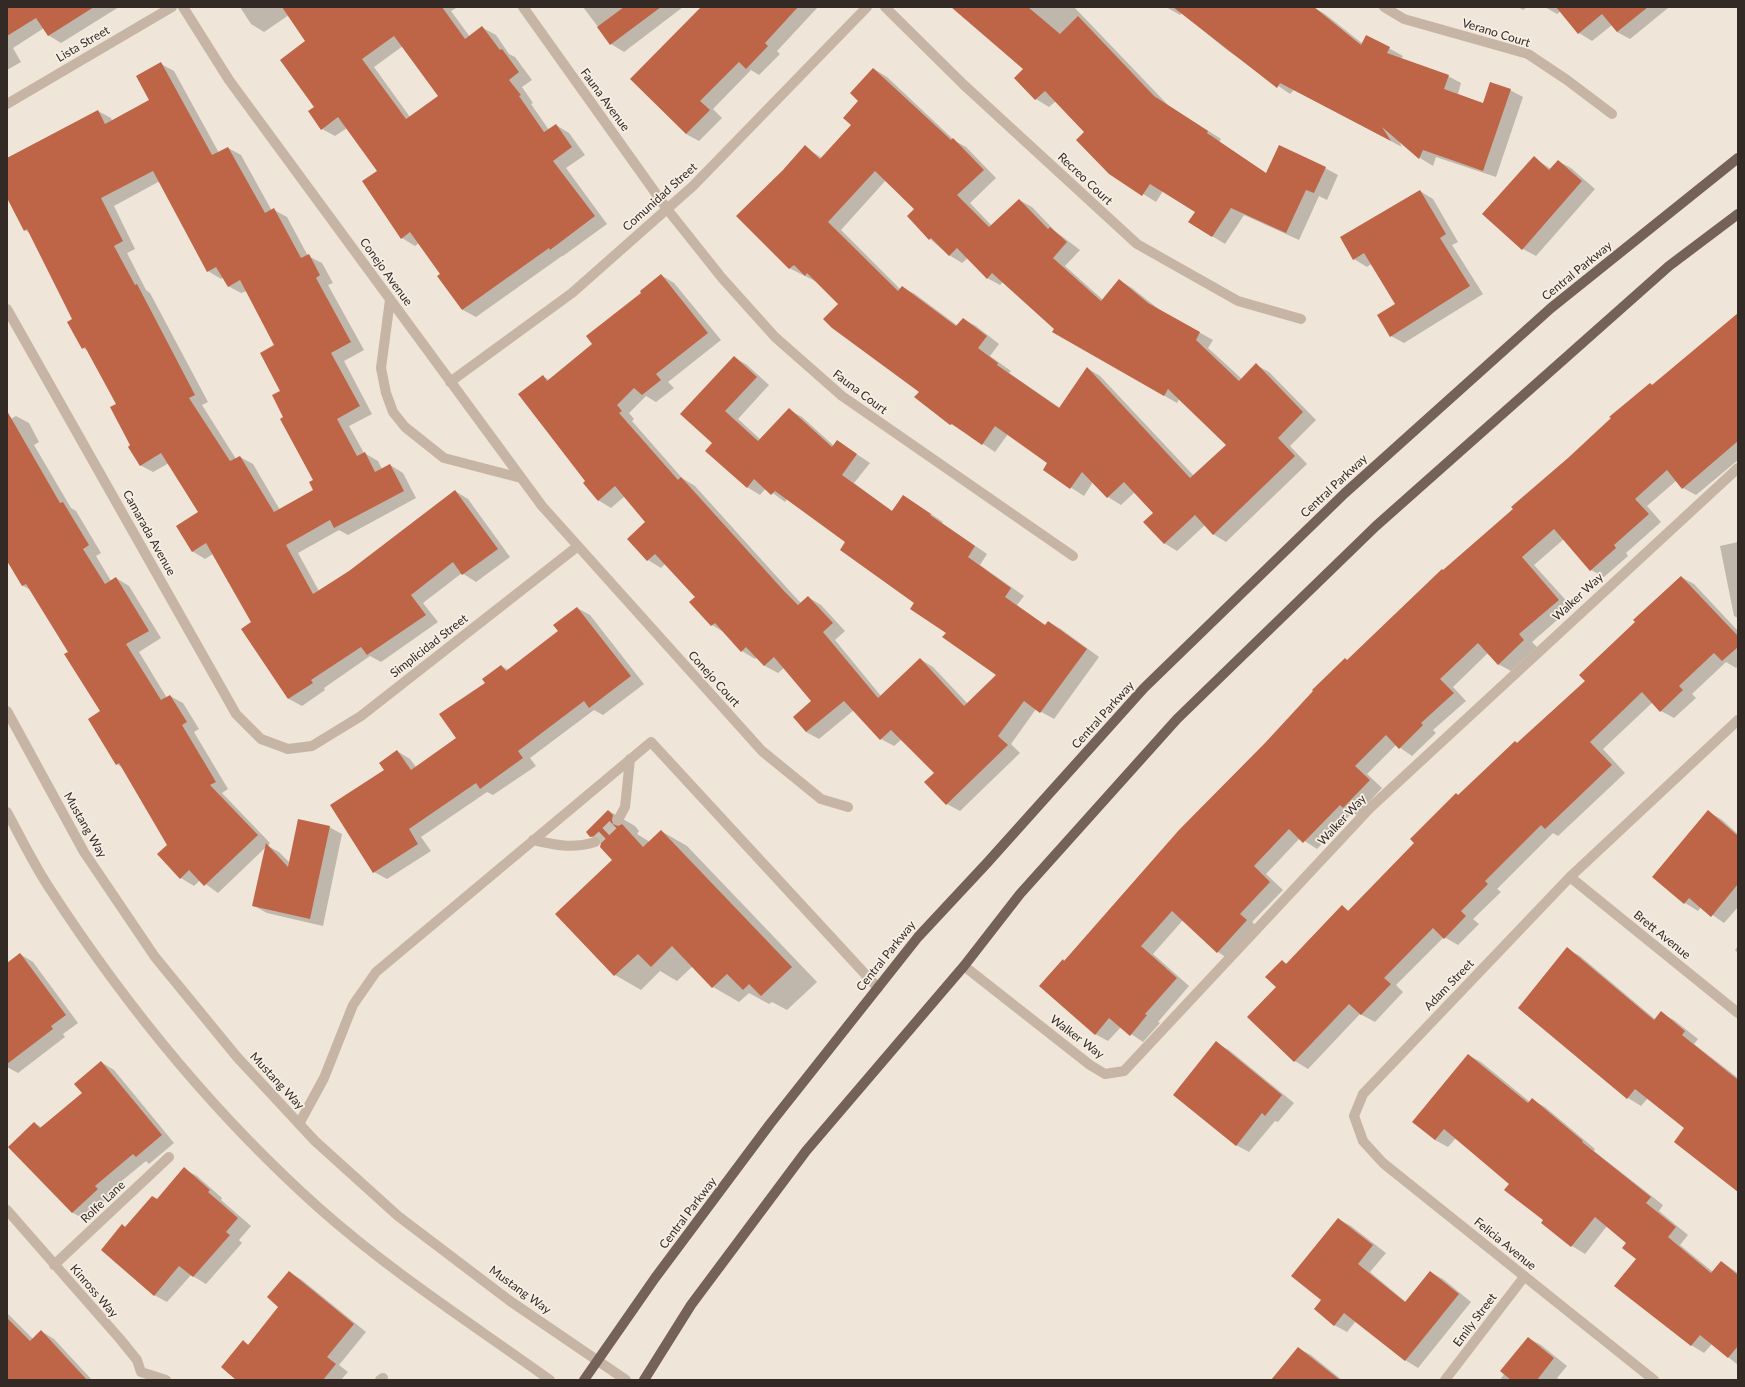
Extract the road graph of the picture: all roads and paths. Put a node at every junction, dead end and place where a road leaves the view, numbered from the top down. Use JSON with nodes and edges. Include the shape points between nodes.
{"nodes":[{"id":1,"x":172,"y":7,"type":"edge"},
{"id":2,"x":183,"y":7,"type":"edge"},
{"id":3,"x":523,"y":7,"type":"edge"},
{"id":4,"x":867,"y":7,"type":"edge"},
{"id":5,"x":885,"y":7,"type":"edge"},
{"id":6,"x":1384,"y":7,"type":"edge"},
{"id":7,"x":7,"y":104,"type":"edge"},
{"id":8,"x":1612,"y":114,"type":"dead end"},
{"id":9,"x":1738,"y":158,"type":"edge"},
{"id":10,"x":667,"y":209,"type":"junction"},
{"id":11,"x":1738,"y":214,"type":"edge"},
{"id":12,"x":390,"y":300,"type":"junction"},
{"id":13,"x":7,"y":309,"type":"edge"},
{"id":14,"x":1301,"y":320,"type":"dead end"},
{"id":15,"x":450,"y":382,"type":"junction"},
{"id":16,"x":1738,"y":468,"type":"edge"},
{"id":17,"x":521,"y":478,"type":"junction"},
{"id":18,"x":578,"y":546,"type":"junction"},
{"id":19,"x":1073,"y":556,"type":"dead end"},
{"id":20,"x":7,"y":711,"type":"edge"},
{"id":21,"x":1738,"y":720,"type":"edge"},
{"id":22,"x":7,"y":728,"type":"edge"},
{"id":23,"x":20,"y":733,"type":"junction"},
{"id":24,"x":288,"y":749,"type":"joint"},
{"id":25,"x":630,"y":759,"type":"junction"},
{"id":26,"x":848,"y":807,"type":"dead end"},
{"id":27,"x":7,"y":812,"type":"edge"},
{"id":28,"x":618,"y":820,"type":"tunnel mouth"},
{"id":29,"x":533,"y":840,"type":"junction"},
{"id":30,"x":595,"y":842,"type":"tunnel mouth"},
{"id":31,"x":1570,"y":877,"type":"junction"},
{"id":32,"x":964,"y":966,"type":"junction"},
{"id":33,"x":878,"y":988,"type":"junction"},
{"id":34,"x":1738,"y":1013,"type":"edge"},
{"id":35,"x":1354,"y":1116,"type":"joint"},
{"id":36,"x":299,"y":1124,"type":"junction"},
{"id":37,"x":169,"y":1157,"type":"dead end"},
{"id":38,"x":7,"y":1210,"type":"edge"},
{"id":39,"x":54,"y":1265,"type":"junction"},
{"id":40,"x":1524,"y":1277,"type":"junction"},
{"id":41,"x":598,"y":1360,"type":"junction"},
{"id":42,"x":140,"y":1376,"type":"edge"},
{"id":43,"x":166,"y":1380,"type":"edge"},
{"id":44,"x":550,"y":1380,"type":"edge"},
{"id":45,"x":584,"y":1380,"type":"edge"},
{"id":46,"x":626,"y":1380,"type":"edge"},
{"id":47,"x":644,"y":1380,"type":"edge"},
{"id":48,"x":1445,"y":1380,"type":"edge"},
{"id":49,"x":1654,"y":1380,"type":"edge"}],
"edges":[{"from":1,"to":7,"type":"street","name":"Lista Street"},
{"from":2,"to":12,"type":"street","name":"Conejo Avenue","via":[[229,80]]},
{"from":3,"to":10,"type":"street","name":"Fauna Avenue"},
{"from":4,"to":10,"type":"street","name":"Comunidad Street","via":[[693,186]]},
{"from":5,"to":14,"type":"street","name":"Recreo Court","via":[[964,85],[1137,244],[1238,301]]},
{"from":6,"to":8,"type":"street","name":"Verano Court","via":[[1404,19],[1528,54]]},
{"from":9,"to":33,"type":"main road","name":"Central Parkway","via":[[1551,308],[1334,504],[1144,688],[918,937]]},
{"from":10,"to":15,"type":"street","name":"Comunidad Street","via":[[572,293]]},
{"from":10,"to":19,"type":"street","name":"Fauna Court","via":[[722,278],[775,337],[842,396]]},
{"from":11,"to":32,"type":"main road","via":[[1663,271],[1387,515],[1341,559],[1177,719],[1020,894]]},
{"from":12,"to":15,"type":"street","name":"Conejo Avenue"},
{"from":12,"to":17,"type":"street","via":[[380,368],[393,412],[405,427],[444,458]]},
{"from":13,"to":24,"type":"street","name":"Camarada Avenue","via":[[236,714],[261,739]]},
{"from":15,"to":17,"type":"street","name":"Conejo Avenue"},
{"from":16,"to":32,"type":"street","name":"Walker Way","via":[[1370,808],[1124,1071],[1105,1074],[1090,1066]]},
{"from":17,"to":18,"type":"street","name":"Conejo Avenue"},
{"from":18,"to":24,"type":"street","name":"Simplicidad Street","via":[[361,716],[312,746]]},
{"from":18,"to":26,"type":"street","name":"Conejo Court","via":[[762,751],[820,799]]},
{"from":20,"to":23,"type":"street","name":"Mustang Way"},
{"from":21,"to":31,"type":"street","name":"Adam Street"},
{"from":22,"to":23,"type":"street"},
{"from":23,"to":36,"type":"street","name":"Mustang Way","via":[[84,852],[155,957],[238,1058]]},
{"from":25,"to":28,"type":"street","via":[[625,807]]},
{"from":25,"to":29,"type":"street"},
{"from":25,"to":33,"type":"street","via":[[651,742]]},
{"from":27,"to":44,"type":"street","via":[[49,888],[113,980],[173,1059],[244,1136],[320,1209],[397,1272]]},
{"from":29,"to":30,"type":"street","via":[[563,847],[583,846]]},
{"from":29,"to":36,"type":"street","via":[[376,972],[353,1005],[324,1078]]},
{"from":31,"to":34,"type":"street","name":"Brett Avenue"},
{"from":31,"to":35,"type":"street","name":"Adam Street","via":[[1367,1089]]},
{"from":32,"to":47,"type":"main road","via":[[806,1151],[692,1305]]},
{"from":33,"to":41,"type":"main road","name":"Central Parkway","via":[[766,1130],[655,1278]]},
{"from":35,"to":40,"type":"street","name":"Felicia Avenue","via":[[1363,1141],[1383,1162]]},
{"from":36,"to":41,"type":"street","name":"Mustang Way","via":[[398,1216],[510,1301]]},
{"from":37,"to":39,"type":"street","name":"Rolfe Lane"},
{"from":38,"to":39,"type":"street","name":"Kinross Way"},
{"from":39,"to":42,"type":"street","name":"Kinross Way","via":[[137,1360]]},
{"from":40,"to":48,"type":"street","name":"Emily Street"},
{"from":40,"to":49,"type":"street","name":"Felicia Avenue"},
{"from":41,"to":45,"type":"main road","name":"Central Parkway"},
{"from":41,"to":46,"type":"street","name":"Mustang Way"},
{"from":42,"to":43,"type":"street","name":"Kinross Way"}]}
